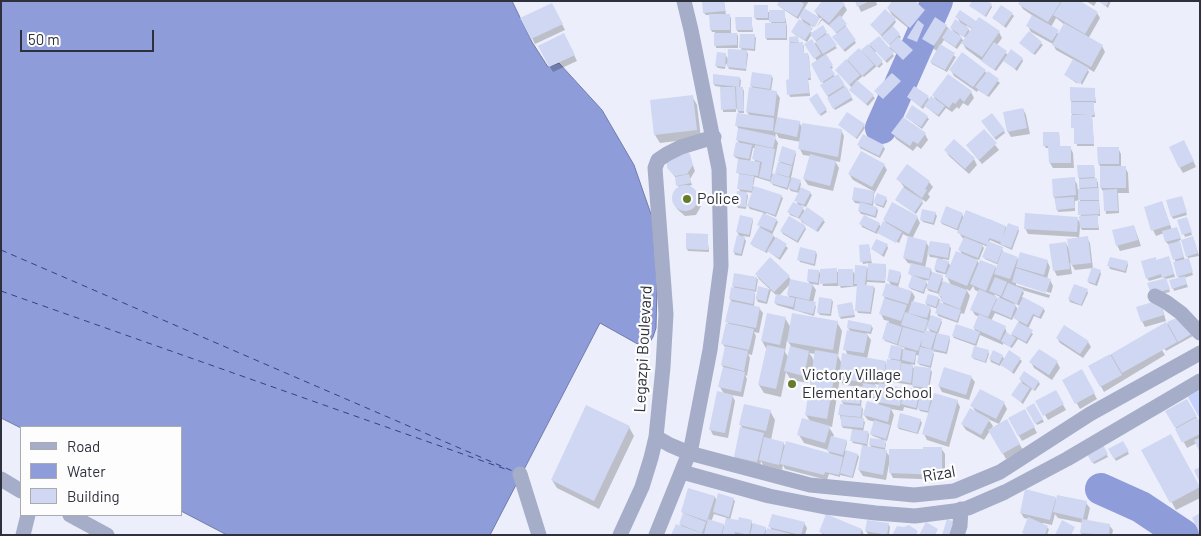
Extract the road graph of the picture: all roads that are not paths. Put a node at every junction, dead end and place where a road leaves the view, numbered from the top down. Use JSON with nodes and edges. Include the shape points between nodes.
{"nodes":[{"id":1,"x":684,"y":1,"type":"edge"},
{"id":2,"x":714,"y":137,"type":"junction"},
{"id":3,"x":1155,"y":296,"type":"dead end"},
{"id":4,"x":1200,"y":333,"type":"edge"},
{"id":5,"x":1200,"y":353,"type":"edge"},
{"id":6,"x":1200,"y":381,"type":"edge"},
{"id":7,"x":656,"y":436,"type":"junction"},
{"id":8,"x":689,"y":452,"type":"junction"},
{"id":9,"x":682,"y":472,"type":"junction"},
{"id":10,"x":1000,"y":472,"type":"junction"},
{"id":11,"x":520,"y":474,"type":"dead end"},
{"id":12,"x":1,"y":480,"type":"edge"},
{"id":13,"x":20,"y":490,"type":"edge"},
{"id":14,"x":1005,"y":492,"type":"junction"},
{"id":15,"x":964,"y":509,"type":"junction"},
{"id":16,"x":28,"y":516,"type":"edge"},
{"id":17,"x":72,"y":516,"type":"edge"},
{"id":18,"x":23,"y":535,"type":"edge"},
{"id":19,"x":107,"y":535,"type":"edge"},
{"id":20,"x":539,"y":535,"type":"edge"},
{"id":21,"x":620,"y":535,"type":"edge"},
{"id":22,"x":656,"y":535,"type":"edge"},
{"id":23,"x":957,"y":535,"type":"edge"}],
"edges":[{"from":1,"to":2,"type":"street"},
{"from":2,"to":7,"type":"street","name":"Legazpi Boulevard","via":[[667,154],[658,160],[655,168],[666,314]]},
{"from":2,"to":8,"type":"street","via":[[720,179],[721,266],[710,350]]},
{"from":3,"to":4,"type":"street","via":[[1181,313]]},
{"from":5,"to":10,"type":"street","name":"Rizal","via":[[1090,414]]},
{"from":6,"to":14,"type":"street","via":[[1067,460]]},
{"from":7,"to":8,"type":"street","name":"Rizal"},
{"from":7,"to":21,"type":"street","name":"Legazpi Boulevard","via":[[642,487]]},
{"from":8,"to":9,"type":"street"},
{"from":8,"to":10,"type":"street","name":"Rizal","via":[[810,485],[914,495],[954,491]]},
{"from":9,"to":15,"type":"street","via":[[769,496],[825,507],[915,516]]},
{"from":9,"to":22,"type":"street"},
{"from":10,"to":14,"type":"street"},
{"from":11,"to":20,"type":"street"},
{"from":12,"to":13,"type":"street"},
{"from":14,"to":15,"type":"street"},
{"from":15,"to":23,"type":"street"},
{"from":16,"to":18,"type":"street"},
{"from":17,"to":19,"type":"street"}]}
